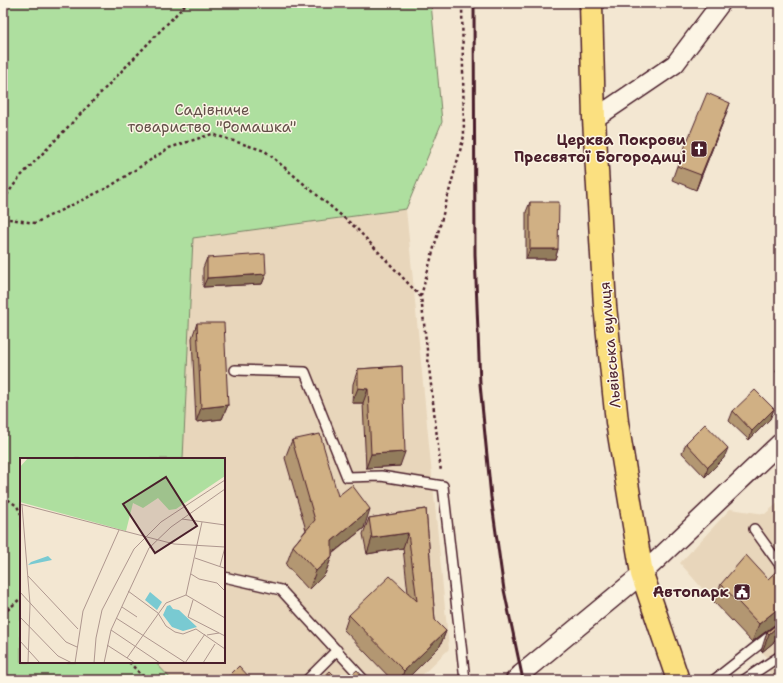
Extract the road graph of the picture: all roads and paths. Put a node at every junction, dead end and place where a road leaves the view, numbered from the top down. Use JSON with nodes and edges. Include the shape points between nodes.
{"nodes":[{"id":1,"x":187,"y":3,"type":"edge"},
{"id":2,"x":462,"y":3,"type":"edge"},
{"id":3,"x":591,"y":3,"type":"edge"},
{"id":4,"x":721,"y":3,"type":"edge"},
{"id":5,"x":594,"y":119,"type":"junction"},
{"id":6,"x":3,"y":200,"type":"edge"},
{"id":7,"x":3,"y":218,"type":"edge"},
{"id":8,"x":421,"y":297,"type":"junction"},
{"id":9,"x":235,"y":370,"type":"dead end"},
{"id":10,"x":780,"y":443,"type":"edge"},
{"id":11,"x":443,"y":486,"type":"junction"},
{"id":12,"x":3,"y":496,"type":"edge"},
{"id":13,"x":20,"y":512,"type":"edge"},
{"id":14,"x":754,"y":529,"type":"dead end"},
{"id":15,"x":780,"y":565,"type":"edge"},
{"id":16,"x":642,"y":574,"type":"junction"},
{"id":17,"x":225,"y":576,"type":"edge"},
{"id":18,"x":20,"y":599,"type":"edge"},
{"id":19,"x":3,"y":614,"type":"edge"},
{"id":20,"x":780,"y":628,"type":"edge"},
{"id":21,"x":337,"y":650,"type":"junction"},
{"id":22,"x":780,"y":656,"type":"edge"},
{"id":23,"x":131,"y":663,"type":"edge"},
{"id":24,"x":146,"y":680,"type":"edge"},
{"id":25,"x":307,"y":680,"type":"edge"},
{"id":26,"x":364,"y":680,"type":"edge"},
{"id":27,"x":465,"y":680,"type":"edge"},
{"id":28,"x":515,"y":680,"type":"edge"},
{"id":29,"x":678,"y":680,"type":"edge"},
{"id":30,"x":714,"y":680,"type":"edge"},
{"id":31,"x":744,"y":680,"type":"edge"}],
"edges":[{"from":1,"to":6,"type":"path","via":[[19,178]]},
{"from":2,"to":8,"type":"path","via":[[464,136]]},
{"from":3,"to":5,"type":"main road","name":"Львівська вулиця"},
{"from":4,"to":5,"type":"street","via":[[675,64]]},
{"from":5,"to":16,"type":"main road","name":"Львівська вулиця","via":[[607,330],[617,422]]},
{"from":7,"to":8,"type":"path","via":[[34,223],[109,187],[169,148],[212,134],[265,151],[356,228]]},
{"from":8,"to":11,"type":"path"},
{"from":9,"to":11,"type":"lane","via":[[305,372],[348,477],[381,476]]},
{"from":10,"to":16,"type":"street"},
{"from":11,"to":27,"type":"lane"},
{"from":12,"to":13,"type":"path","via":[[17,506]]},
{"from":14,"to":15,"type":"lane"},
{"from":16,"to":28,"type":"street"},
{"from":16,"to":29,"type":"main road","name":"Львівська вулиця"},
{"from":17,"to":21,"type":"lane","via":[[281,590]]},
{"from":18,"to":19,"type":"path"},
{"from":20,"to":30,"type":"lane"},
{"from":21,"to":25,"type":"lane"},
{"from":21,"to":26,"type":"lane"},
{"from":22,"to":31,"type":"lane"},
{"from":23,"to":24,"type":"path"}]}
